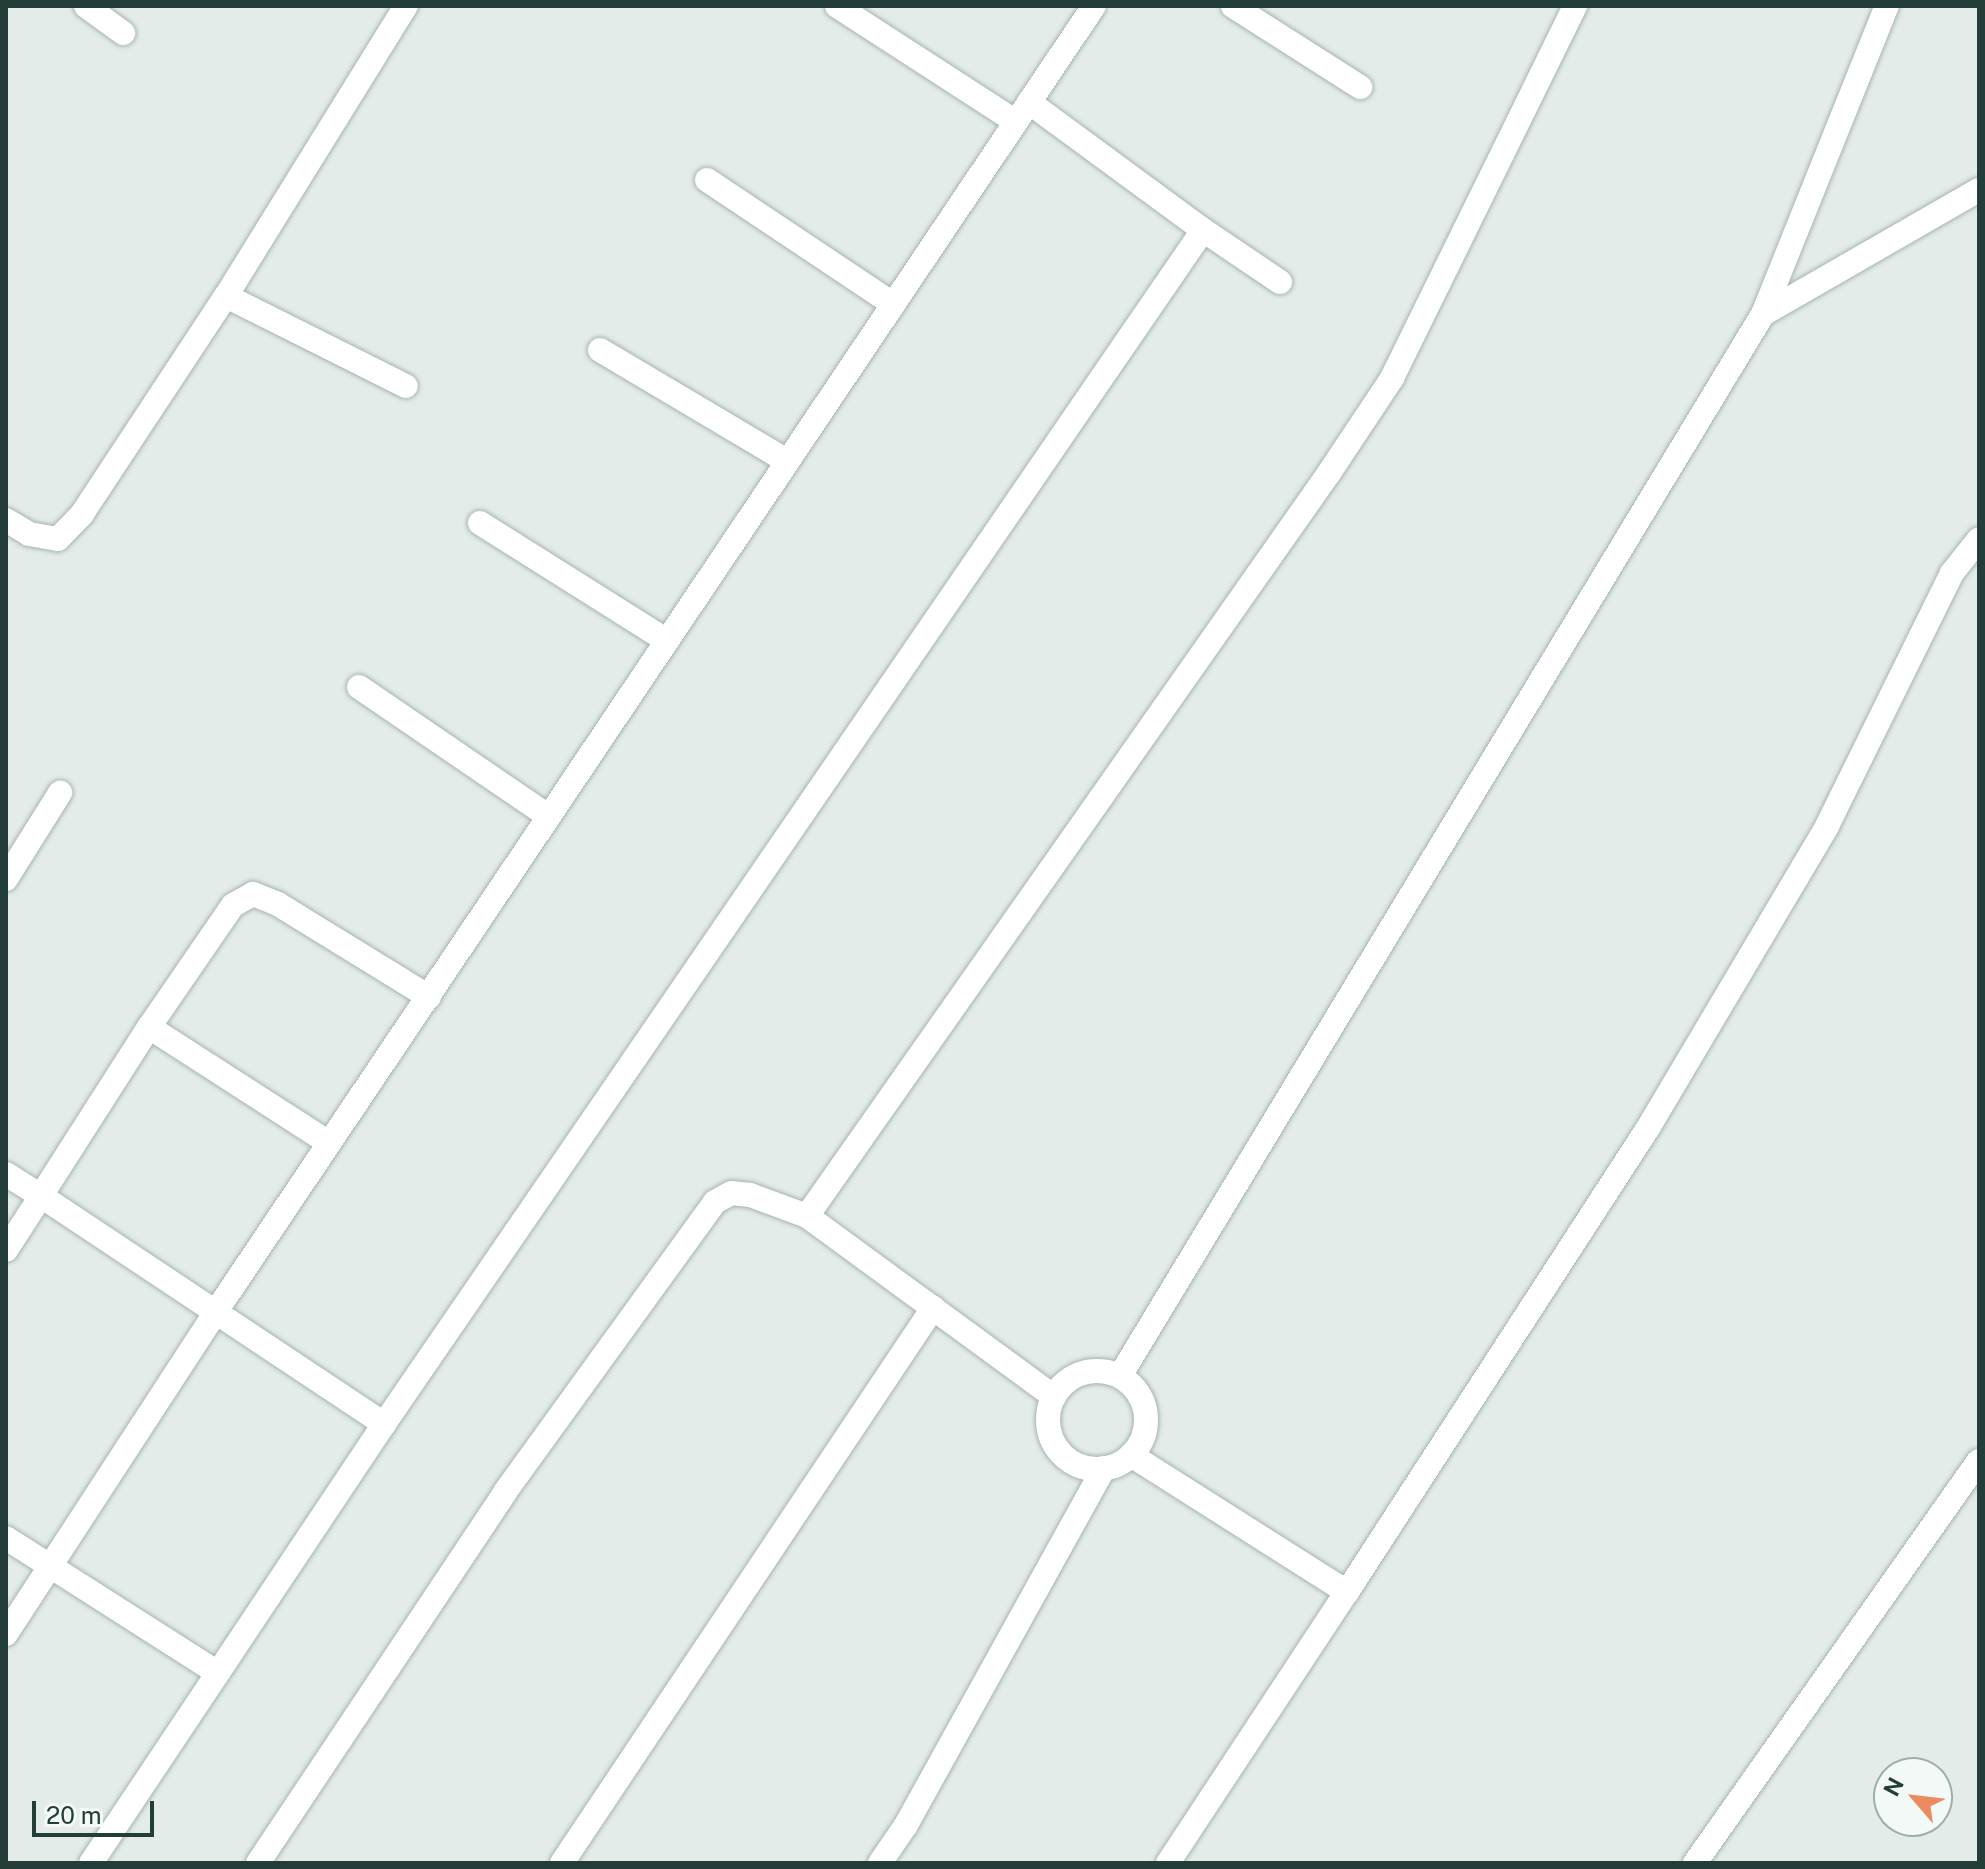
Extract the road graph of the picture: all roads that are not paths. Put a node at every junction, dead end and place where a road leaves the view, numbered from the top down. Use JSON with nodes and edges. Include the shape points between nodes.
{"nodes":[{"id":1,"x":86,"y":6,"type":"edge"},
{"id":2,"x":406,"y":6,"type":"edge"},
{"id":3,"x":837,"y":6,"type":"edge"},
{"id":4,"x":1094,"y":6,"type":"edge"},
{"id":5,"x":1233,"y":6,"type":"edge"},
{"id":6,"x":1575,"y":6,"type":"edge"},
{"id":7,"x":1887,"y":6,"type":"edge"},
{"id":8,"x":123,"y":33,"type":"dead end"},
{"id":9,"x":1360,"y":87,"type":"dead end"},
{"id":10,"x":1022,"y":112,"type":"junction"},
{"id":11,"x":707,"y":180,"type":"dead end"},
{"id":12,"x":1979,"y":190,"type":"edge"},
{"id":13,"x":1203,"y":230,"type":"junction"},
{"id":14,"x":1280,"y":282,"type":"dead end"},
{"id":15,"x":226,"y":296,"type":"junction"},
{"id":16,"x":893,"y":304,"type":"junction"},
{"id":17,"x":1763,"y":314,"type":"junction"},
{"id":18,"x":600,"y":350,"type":"dead end"},
{"id":19,"x":406,"y":386,"type":"dead end"},
{"id":20,"x":787,"y":461,"type":"junction"},
{"id":21,"x":6,"y":520,"type":"edge"},
{"id":22,"x":480,"y":523,"type":"dead end"},
{"id":23,"x":1979,"y":539,"type":"edge"},
{"id":24,"x":666,"y":640,"type":"junction"},
{"id":25,"x":359,"y":687,"type":"dead end"},
{"id":26,"x":60,"y":793,"type":"dead end"},
{"id":27,"x":548,"y":816,"type":"junction"},
{"id":28,"x":6,"y":879,"type":"edge"},
{"id":29,"x":429,"y":997,"type":"junction"},
{"id":30,"x":149,"y":1027,"type":"junction"},
{"id":31,"x":329,"y":1143,"type":"junction"},
{"id":32,"x":6,"y":1174,"type":"edge"},
{"id":33,"x":41,"y":1196,"type":"junction"},
{"id":34,"x":807,"y":1216,"type":"junction"},
{"id":35,"x":6,"y":1250,"type":"edge"},
{"id":36,"x":933,"y":1308,"type":"junction"},
{"id":37,"x":217,"y":1310,"type":"junction"},
{"id":38,"x":1120,"y":1376,"type":"junction"},
{"id":39,"x":1054,"y":1397,"type":"junction"},
{"id":40,"x":384,"y":1424,"type":"junction"},
{"id":41,"x":1131,"y":1455,"type":"junction"},
{"id":42,"x":1979,"y":1461,"type":"edge"},
{"id":43,"x":1104,"y":1468,"type":"junction"},
{"id":44,"x":6,"y":1538,"type":"edge"},
{"id":45,"x":50,"y":1566,"type":"junction"},
{"id":46,"x":1347,"y":1592,"type":"junction"},
{"id":47,"x":6,"y":1634,"type":"edge"},
{"id":48,"x":218,"y":1673,"type":"junction"},
{"id":49,"x":91,"y":1863,"type":"edge"},
{"id":50,"x":258,"y":1863,"type":"edge"},
{"id":51,"x":562,"y":1863,"type":"edge"},
{"id":52,"x":880,"y":1863,"type":"edge"},
{"id":53,"x":1168,"y":1863,"type":"edge"},
{"id":54,"x":1695,"y":1863,"type":"edge"}],
"edges":[{"from":1,"to":8,"type":"street"},
{"from":2,"to":15,"type":"street"},
{"from":3,"to":10,"type":"street"},
{"from":4,"to":10,"type":"street"},
{"from":5,"to":9,"type":"street"},
{"from":6,"to":34,"type":"street","via":[[1392,378]]},
{"from":7,"to":17,"type":"street"},
{"from":10,"to":13,"type":"street"},
{"from":10,"to":16,"type":"street"},
{"from":11,"to":16,"type":"street"},
{"from":12,"to":17,"type":"street"},
{"from":13,"to":14,"type":"street"},
{"from":13,"to":40,"type":"street"},
{"from":15,"to":19,"type":"street"},
{"from":15,"to":21,"type":"street","via":[[82,514],[58,539],[29,534]]},
{"from":16,"to":20,"type":"street"},
{"from":17,"to":38,"type":"street"},
{"from":18,"to":20,"type":"street"},
{"from":20,"to":24,"type":"street"},
{"from":22,"to":24,"type":"street"},
{"from":23,"to":46,"type":"street","via":[[1952,573],[1827,826],[1657,1114]]},
{"from":24,"to":27,"type":"street"},
{"from":25,"to":27,"type":"street"},
{"from":26,"to":28,"type":"street"},
{"from":27,"to":29,"type":"street"},
{"from":29,"to":30,"type":"street","via":[[253,894],[233,905]]},
{"from":29,"to":31,"type":"street"},
{"from":30,"to":31,"type":"street"},
{"from":30,"to":33,"type":"street"},
{"from":31,"to":37,"type":"street"},
{"from":32,"to":33,"type":"street"},
{"from":33,"to":35,"type":"street"},
{"from":33,"to":37,"type":"street"},
{"from":34,"to":36,"type":"street"},
{"from":34,"to":50,"type":"street","via":[[750,1195],[731,1193],[715,1202],[505,1492]]},
{"from":36,"to":39,"type":"street"},
{"from":36,"to":51,"type":"street"},
{"from":37,"to":40,"type":"street"},
{"from":37,"to":45,"type":"street"},
{"from":38,"to":39,"type":"street","via":[[1090,1371],[1063,1384]]},
{"from":38,"to":41,"type":"street","via":[[1141,1398],[1146,1412],[1141,1442]]},
{"from":39,"to":43,"type":"street","via":[[1048,1427],[1053,1442],[1074,1464]]},
{"from":40,"to":48,"type":"street"},
{"from":41,"to":43,"type":"street"},
{"from":41,"to":46,"type":"street"},
{"from":42,"to":54,"type":"street"},
{"from":43,"to":52,"type":"street"},
{"from":44,"to":45,"type":"street"},
{"from":45,"to":47,"type":"street"},
{"from":45,"to":48,"type":"street"},
{"from":46,"to":53,"type":"street"},
{"from":48,"to":49,"type":"street"}]}
